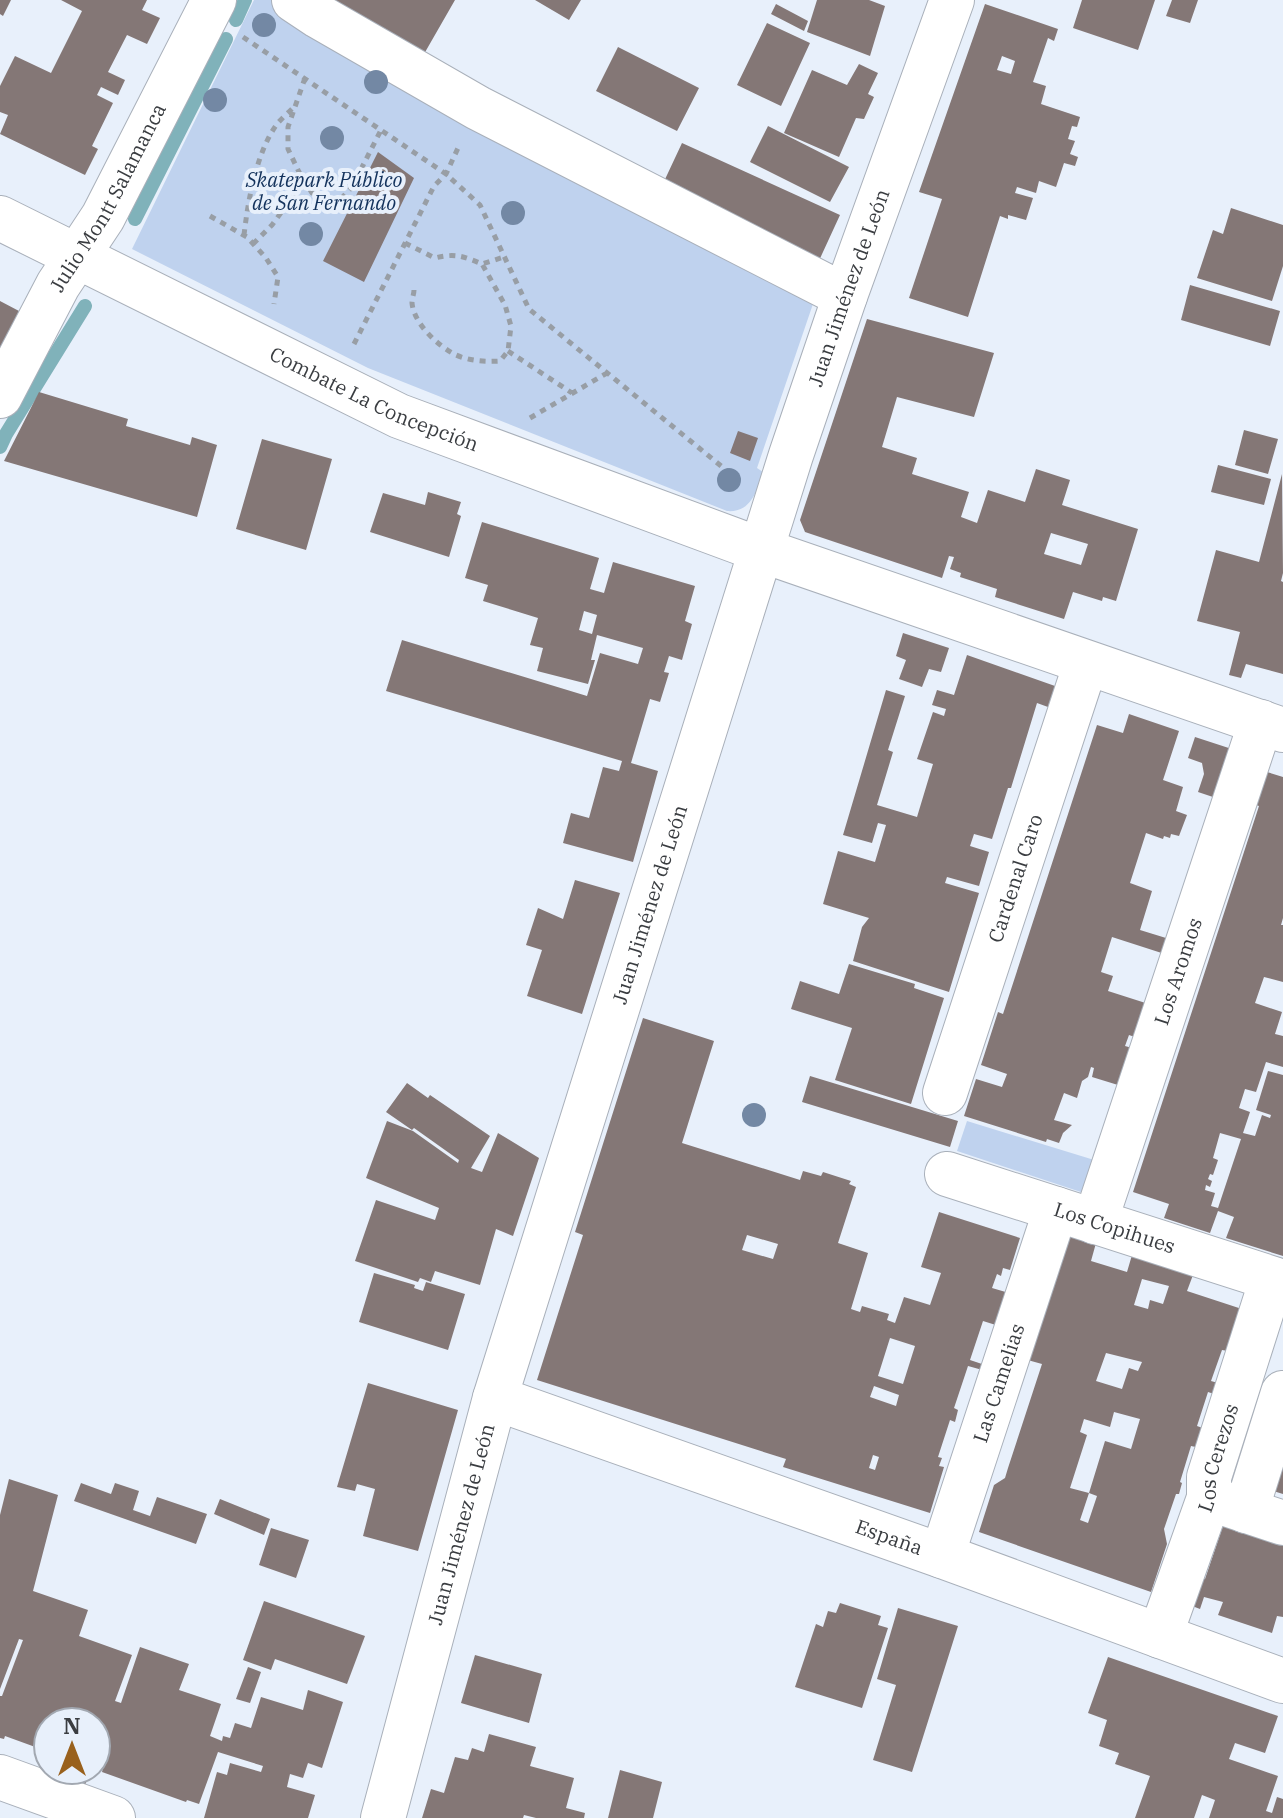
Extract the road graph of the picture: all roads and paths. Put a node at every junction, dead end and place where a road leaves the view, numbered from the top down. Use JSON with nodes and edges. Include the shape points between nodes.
{"nodes":[{"id":1,"x":294,"y":0,"type":"edge"},
{"id":2,"x":952,"y":0,"type":"edge"},
{"id":3,"x":224,"y":15,"type":"edge"},
{"id":4,"x":305,"y":78,"type":"junction"},
{"id":5,"x":295,"y":105,"type":"junction"},
{"id":6,"x":478,"y":108,"type":"junction"},
{"id":7,"x":381,"y":130,"type":"junction"},
{"id":8,"x":446,"y":174,"type":"junction"},
{"id":9,"x":305,"y":180,"type":"junction"},
{"id":10,"x":210,"y":216,"type":"dead end"},
{"id":11,"x":0,"y":218,"type":"edge"},
{"id":12,"x":244,"y":235,"type":"junction"},
{"id":13,"x":405,"y":243,"type":"junction"},
{"id":14,"x":253,"y":244,"type":"junction"},
{"id":15,"x":77,"y":257,"type":"junction"},
{"id":16,"x":504,"y":257,"type":"junction"},
{"id":17,"x":482,"y":264,"type":"junction"},
{"id":18,"x":414,"y":290,"type":"dead end"},
{"id":19,"x":845,"y":296,"type":"junction"},
{"id":20,"x":274,"y":305,"type":"dead end"},
{"id":21,"x":353,"y":346,"type":"dead end"},
{"id":22,"x":508,"y":351,"type":"junction"},
{"id":23,"x":607,"y":373,"type":"junction"},
{"id":24,"x":572,"y":393,"type":"junction"},
{"id":25,"x":0,"y":396,"type":"edge"},
{"id":26,"x":526,"y":420,"type":"dead end"},
{"id":27,"x":774,"y":508,"type":"junction"},
{"id":28,"x":761,"y":550,"type":"junction"},
{"id":29,"x":1086,"y":663,"type":"junction"},
{"id":30,"x":1272,"y":726,"type":"edge"},
{"id":31,"x":945,"y":1093,"type":"dead end"},
{"id":32,"x":947,"y":1174,"type":"dead end"},
{"id":33,"x":1076,"y":1215,"type":"junction"},
{"id":34,"x":1278,"y":1280,"type":"edge"},
{"id":35,"x":1283,"y":1393,"type":"edge"},
{"id":36,"x":495,"y":1398,"type":"junction"},
{"id":37,"x":1246,"y":1511,"type":"edge"},
{"id":38,"x":942,"y":1556,"type":"junction"},
{"id":39,"x":1160,"y":1636,"type":"junction"},
{"id":40,"x":1283,"y":1681,"type":"edge"},
{"id":41,"x":0,"y":1777,"type":"edge"},
{"id":42,"x":113,"y":1818,"type":"edge"},
{"id":43,"x":383,"y":1818,"type":"edge"}],
"edges":[{"from":1,"to":6,"type":"street"},
{"from":2,"to":19,"type":"street","name":"Juan Jiménez de León"},
{"from":3,"to":4,"type":"path"},
{"from":3,"to":15,"type":"street","name":"Julio Montt Salamanca"},
{"from":4,"to":5,"type":"path"},
{"from":4,"to":7,"type":"path"},
{"from":5,"to":9,"type":"path","via":[[288,149]]},
{"from":5,"to":12,"type":"path","via":[[276,125],[261,156]]},
{"from":6,"to":8,"type":"path"},
{"from":6,"to":19,"type":"street"},
{"from":7,"to":8,"type":"path"},
{"from":7,"to":9,"type":"path","via":[[352,187],[338,202],[312,193]]},
{"from":8,"to":13,"type":"path","via":[[434,186]]},
{"from":8,"to":16,"type":"path","via":[[480,205]]},
{"from":9,"to":14,"type":"path"},
{"from":10,"to":12,"type":"path"},
{"from":11,"to":15,"type":"street","name":"Combate La Concepción"},
{"from":12,"to":14,"type":"path"},
{"from":13,"to":17,"type":"path","via":[[435,258],[450,254]]},
{"from":13,"to":21,"type":"path"},
{"from":14,"to":20,"type":"path","via":[[278,277]]},
{"from":15,"to":25,"type":"street","name":"Julio Montt Salamanca"},
{"from":15,"to":28,"type":"street","name":"Combate La Concepción","via":[[399,416]]},
{"from":16,"to":17,"type":"path"},
{"from":16,"to":23,"type":"path","via":[[529,309]]},
{"from":17,"to":22,"type":"path","via":[[505,305],[511,326]]},
{"from":18,"to":22,"type":"path","via":[[412,304],[421,324],[456,355],[500,361]]},
{"from":19,"to":27,"type":"street","name":"Juan Jiménez de León"},
{"from":22,"to":24,"type":"path"},
{"from":23,"to":24,"type":"path"},
{"from":23,"to":27,"type":"path"},
{"from":24,"to":26,"type":"path"},
{"from":27,"to":28,"type":"street","name":"Juan Jiménez de León"},
{"from":28,"to":29,"type":"street"},
{"from":28,"to":36,"type":"street","name":"Juan Jiménez de León"},
{"from":29,"to":30,"type":"street"},
{"from":29,"to":31,"type":"street","name":"Cardenal Caro"},
{"from":30,"to":33,"type":"street","name":"Los Aromos"},
{"from":32,"to":33,"type":"street","name":"Los Copihues"},
{"from":33,"to":34,"type":"street","name":"Los Copihues"},
{"from":33,"to":38,"type":"street","name":"Las Camelias"},
{"from":34,"to":37,"type":"street","name":"Los Cerezos","via":[[1209,1477]]},
{"from":35,"to":37,"type":"street","name":"Los Cerezos"},
{"from":36,"to":38,"type":"street","name":"España"},
{"from":36,"to":43,"type":"street","name":"Juan Jiménez de León"},
{"from":37,"to":39,"type":"street","name":"Los Cerezos"},
{"from":38,"to":39,"type":"street","name":"España"},
{"from":39,"to":40,"type":"street","name":"España"},
{"from":41,"to":42,"type":"street"}]}
